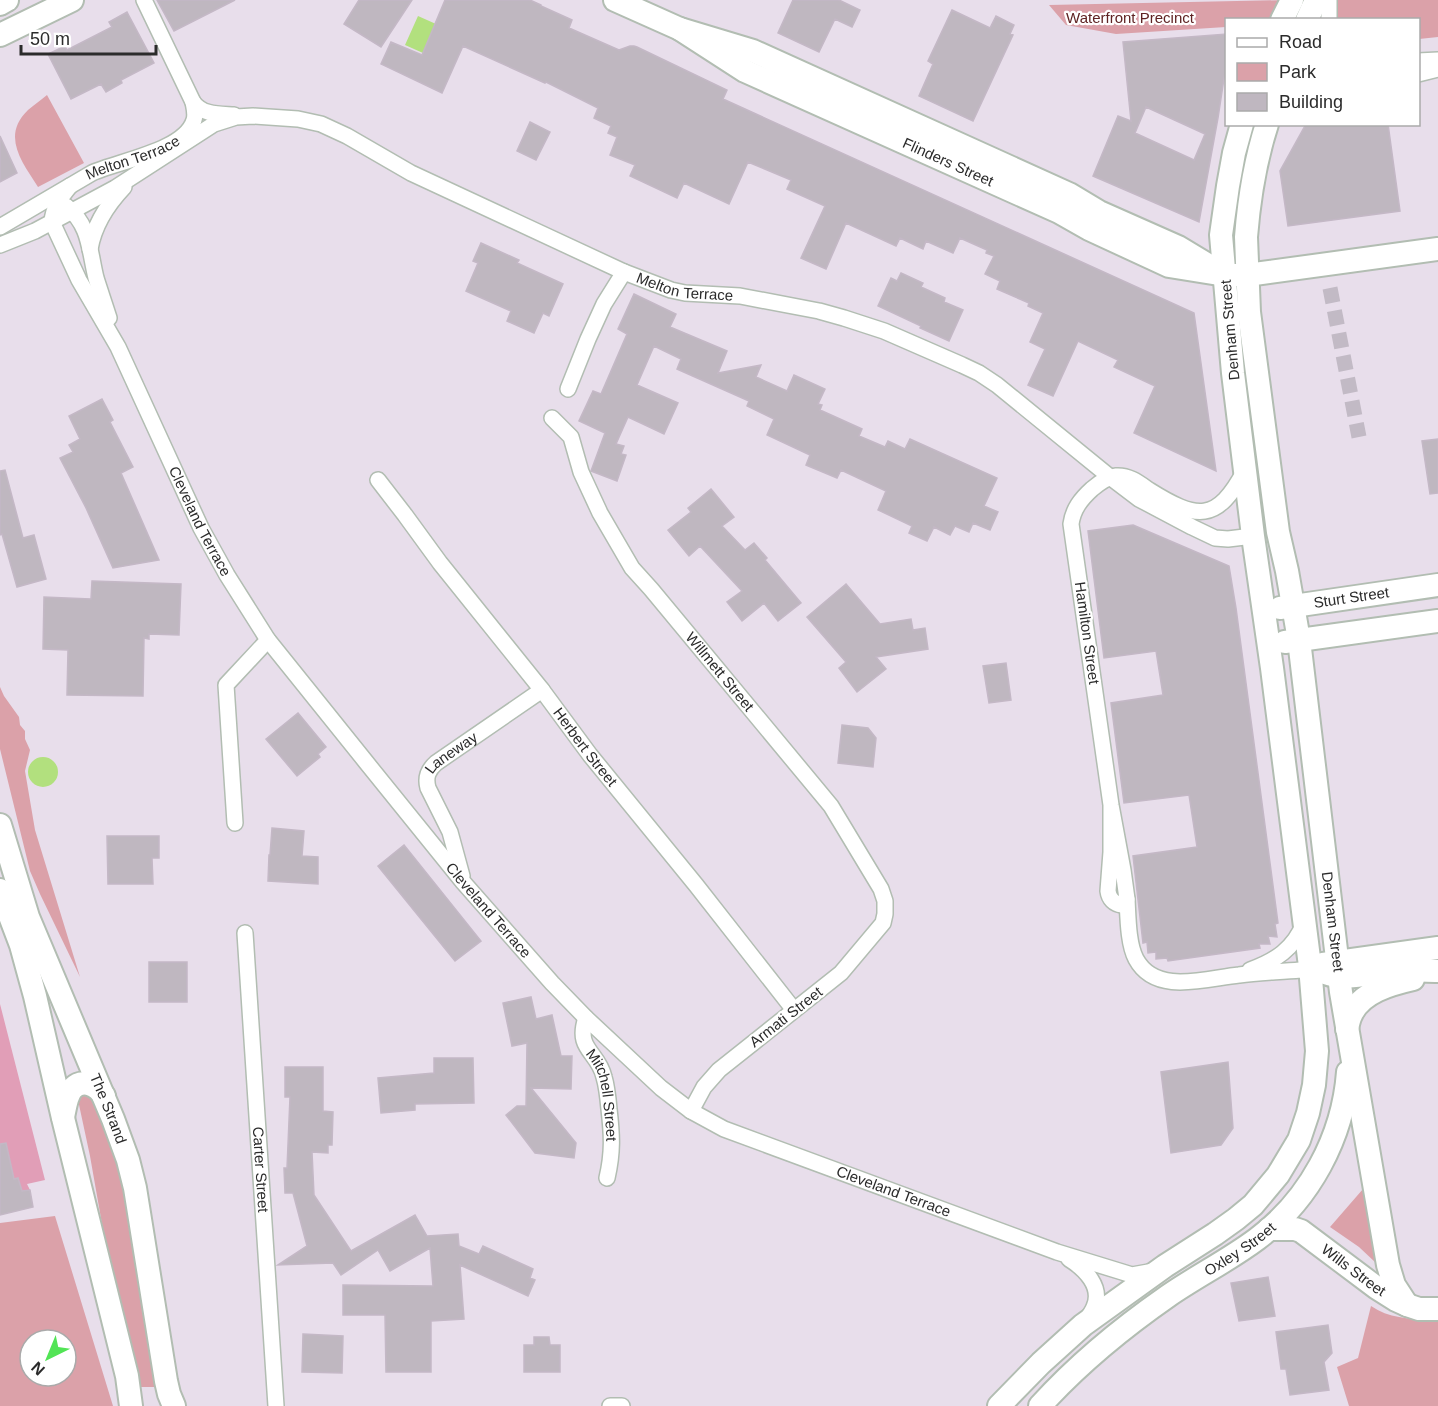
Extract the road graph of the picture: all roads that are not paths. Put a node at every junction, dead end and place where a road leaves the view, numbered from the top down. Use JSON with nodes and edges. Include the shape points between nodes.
{"nodes":[{"id":1,"x":7,"y":0,"type":"edge"},
{"id":2,"x":72,"y":0,"type":"edge"},
{"id":3,"x":144,"y":0,"type":"edge"},
{"id":4,"x":615,"y":0,"type":"edge"},
{"id":5,"x":1292,"y":0,"type":"edge"},
{"id":6,"x":1316,"y":0,"type":"edge"},
{"id":7,"x":1329,"y":0,"type":"edge"},
{"id":8,"x":0,"y":4,"type":"edge"},
{"id":9,"x":1283,"y":18,"type":"edge"},
{"id":10,"x":1308,"y":18,"type":"edge"},
{"id":11,"x":1329,"y":18,"type":"edge"},
{"id":12,"x":0,"y":35,"type":"edge"},
{"id":13,"x":1438,"y":60,"type":"edge"},
{"id":14,"x":1420,"y":61,"type":"edge"},
{"id":15,"x":1438,"y":69,"type":"edge"},
{"id":16,"x":1420,"y":74,"type":"edge"},
{"id":17,"x":193,"y":102,"type":"junction"},
{"id":18,"x":246,"y":116,"type":"junction"},
{"id":19,"x":1242,"y":126,"type":"edge"},
{"id":20,"x":1264,"y":135,"type":"edge"},
{"id":21,"x":135,"y":177,"type":"junction"},
{"id":22,"x":70,"y":186,"type":"junction"},
{"id":23,"x":57,"y":202,"type":"junction"},
{"id":24,"x":35,"y":207,"type":"junction"},
{"id":25,"x":71,"y":211,"type":"junction"},
{"id":26,"x":52,"y":222,"type":"junction"},
{"id":27,"x":0,"y":227,"type":"edge"},
{"id":28,"x":0,"y":245,"type":"edge"},
{"id":29,"x":1438,"y":249,"type":"edge"},
{"id":30,"x":90,"y":250,"type":"junction"},
{"id":31,"x":624,"y":272,"type":"junction"},
{"id":32,"x":1225,"y":275,"type":"junction"},
{"id":33,"x":1247,"y":275,"type":"junction"},
{"id":34,"x":118,"y":347,"type":"junction"},
{"id":35,"x":568,"y":389,"type":"dead end"},
{"id":36,"x":552,"y":418,"type":"dead end"},
{"id":37,"x":1245,"y":470,"type":"junction"},
{"id":38,"x":1110,"y":477,"type":"junction"},
{"id":39,"x":378,"y":480,"type":"dead end"},
{"id":40,"x":1203,"y":513,"type":"junction"},
{"id":41,"x":1196,"y":529,"type":"junction"},
{"id":42,"x":1278,"y":532,"type":"junction"},
{"id":43,"x":1253,"y":536,"type":"junction"},
{"id":44,"x":1438,"y":585,"type":"edge"},
{"id":45,"x":1293,"y":605,"type":"junction"},
{"id":46,"x":1264,"y":612,"type":"junction"},
{"id":47,"x":1438,"y":621,"type":"edge"},
{"id":48,"x":268,"y":640,"type":"junction"},
{"id":49,"x":1299,"y":640,"type":"junction"},
{"id":50,"x":1268,"y":645,"type":"junction"},
{"id":51,"x":542,"y":690,"type":"junction"},
{"id":52,"x":235,"y":823,"type":"dead end"},
{"id":53,"x":0,"y":825,"type":"edge"},
{"id":54,"x":464,"y":882,"type":"junction"},
{"id":55,"x":0,"y":890,"type":"edge"},
{"id":56,"x":1304,"y":922,"type":"junction"},
{"id":57,"x":883,"y":923,"type":"joint"},
{"id":58,"x":245,"y":933,"type":"dead end"},
{"id":59,"x":1438,"y":948,"type":"edge"},
{"id":60,"x":1306,"y":969,"type":"junction"},
{"id":61,"x":1438,"y":972,"type":"edge"},
{"id":62,"x":1238,"y":975,"type":"junction"},
{"id":63,"x":1339,"y":977,"type":"junction"},
{"id":64,"x":794,"y":1010,"type":"junction"},
{"id":65,"x":586,"y":1018,"type":"junction"},
{"id":66,"x":1347,"y":1032,"type":"junction"},
{"id":67,"x":104,"y":1096,"type":"junction"},
{"id":68,"x":691,"y":1110,"type":"junction"},
{"id":69,"x":1308,"y":1113,"type":"joint"},
{"id":70,"x":63,"y":1118,"type":"junction"},
{"id":71,"x":607,"y":1178,"type":"dead end"},
{"id":72,"x":1269,"y":1229,"type":"junction"},
{"id":73,"x":1057,"y":1252,"type":"junction"},
{"id":74,"x":1165,"y":1266,"type":"junction"},
{"id":75,"x":1407,"y":1305,"type":"junction"},
{"id":76,"x":1438,"y":1309,"type":"edge"},
{"id":77,"x":1083,"y":1325,"type":"junction"},
{"id":78,"x":131,"y":1406,"type":"edge"},
{"id":79,"x":174,"y":1406,"type":"edge"},
{"id":80,"x":276,"y":1406,"type":"edge"},
{"id":81,"x":610,"y":1406,"type":"edge"},
{"id":82,"x":622,"y":1406,"type":"edge"},
{"id":83,"x":999,"y":1406,"type":"edge"},
{"id":84,"x":1040,"y":1406,"type":"edge"}],
"edges":[{"from":1,"to":8,"type":"main road"},
{"from":2,"to":12,"type":"main road"},
{"from":3,"to":17,"type":"street"},
{"from":4,"to":32,"type":"main road","name":"Flinders Street","via":[[680,29],[753,51],[916,124],[1178,247]]},
{"from":5,"to":9,"type":"main road"},
{"from":6,"to":10,"type":"main road"},
{"from":7,"to":11,"type":"street"},
{"from":13,"to":14,"type":"street"},
{"from":15,"to":16,"type":"street"},
{"from":17,"to":18,"type":"street","name":"Melton Terrace","via":[[204,111]]},
{"from":17,"to":22,"type":"street","name":"Melton Terrace","via":[[194,120],[183,136],[150,154],[98,170]]},
{"from":18,"to":21,"type":"street","name":"Melton Terrace","via":[[208,128]]},
{"from":18,"to":31,"type":"street","name":"Melton Terrace","via":[[298,118],[333,129],[411,173]]},
{"from":19,"to":32,"type":"main road","name":"Denham Street","via":[[1221,235]]},
{"from":20,"to":33,"type":"main road","name":"Denham Street","via":[[1246,228]]},
{"from":21,"to":25,"type":"street","name":"Melton Terrace"},
{"from":21,"to":30,"type":"street","via":[[105,211]]},
{"from":22,"to":23,"type":"street"},
{"from":22,"to":24,"type":"street","name":"Melton Terrace"},
{"from":23,"to":24,"type":"street"},
{"from":23,"to":25,"type":"street"},
{"from":23,"to":26,"type":"street"},
{"from":24,"to":27,"type":"street","name":"Melton Terrace"},
{"from":25,"to":26,"type":"street","name":"Melton Terrace"},
{"from":25,"to":30,"type":"street","name":"Cleveland Terrace","via":[[83,224]]},
{"from":26,"to":28,"type":"street","name":"Melton Terrace"},
{"from":26,"to":34,"type":"street","name":"Cleveland Terrace","via":[[79,280]]},
{"from":29,"to":33,"type":"main road"},
{"from":30,"to":34,"type":"street","name":"Cleveland Terrace"},
{"from":31,"to":35,"type":"street","via":[[604,304]]},
{"from":31,"to":38,"type":"street","name":"Melton Terrace","via":[[671,290],[792,305],[884,331],[979,373]]},
{"from":32,"to":33,"type":"main road"},
{"from":32,"to":37,"type":"main road","name":"Denham Street"},
{"from":33,"to":42,"type":"main road","name":"Denham Street"},
{"from":34,"to":48,"type":"street","name":"Cleveland Terrace","via":[[205,536]]},
{"from":36,"to":57,"type":"street","name":"Willmett Street","via":[[572,437],[600,513],[632,568],[831,806],[881,889],[885,901]]},
{"from":37,"to":40,"type":"street","via":[[1228,497]]},
{"from":37,"to":43,"type":"main road","name":"Denham Street"},
{"from":38,"to":40,"type":"street","name":"Melton Terrace","via":[[1130,478],[1185,509]]},
{"from":38,"to":41,"type":"street","name":"Melton Terrace","via":[[1139,499]]},
{"from":38,"to":62,"type":"street","name":"Hamilton Street","via":[[1082,500],[1073,511],[1071,524],[1133,951],[1148,973],[1165,980],[1181,982]]},
{"from":39,"to":51,"type":"street","name":"Herbert Street"},
{"from":40,"to":41,"type":"street"},
{"from":41,"to":43,"type":"street","name":"Melton Terrace","via":[[1223,539]]},
{"from":42,"to":43,"type":"main road"},
{"from":42,"to":45,"type":"main road","name":"Denham Street"},
{"from":43,"to":46,"type":"main road","name":"Denham Street"},
{"from":44,"to":45,"type":"main road","name":"Sturt Street"},
{"from":45,"to":46,"type":"main road","name":"Sturt Street"},
{"from":45,"to":49,"type":"main road","name":"Denham Street"},
{"from":46,"to":50,"type":"main road","name":"Denham Street"},
{"from":47,"to":49,"type":"main road"},
{"from":48,"to":52,"type":"street","via":[[226,685]]},
{"from":48,"to":54,"type":"street","name":"Cleveland Terrace"},
{"from":49,"to":50,"type":"main road"},
{"from":49,"to":63,"type":"main road","name":"Denham Street"},
{"from":50,"to":56,"type":"main road","name":"Denham Street"},
{"from":51,"to":54,"type":"street","name":"Laneway","via":[[436,763],[428,774],[428,788],[450,832]]},
{"from":51,"to":64,"type":"street","name":"Herbert Street"},
{"from":53,"to":67,"type":"main road","name":"The Strand","via":[[28,917]]},
{"from":54,"to":65,"type":"street","name":"Cleveland Terrace"},
{"from":55,"to":70,"type":"main road","via":[[21,945]]},
{"from":56,"to":60,"type":"main road","name":"Denham Street"},
{"from":56,"to":62,"type":"street","via":[[1288,948]]},
{"from":57,"to":64,"type":"street","name":"Armati Street","via":[[841,973]]},
{"from":58,"to":80,"type":"street","name":"Carter Street"},
{"from":59,"to":63,"type":"main road"},
{"from":60,"to":62,"type":"street"},
{"from":60,"to":63,"type":"main road"},
{"from":60,"to":63,"type":"main road","via":[[1329,981]]},
{"from":60,"to":69,"type":"main road","name":"Denham Street","via":[[1317,1051]]},
{"from":61,"to":63,"type":"main road","via":[[1402,970]]},
{"from":61,"to":66,"type":"main road","via":[[1388,986],[1367,997],[1351,1013]]},
{"from":63,"to":66,"type":"main road","name":"Denham Street"},
{"from":64,"to":68,"type":"street","name":"Armati Street","via":[[719,1070]]},
{"from":65,"to":68,"type":"street","name":"Cleveland Terrace","via":[[656,1084]]},
{"from":65,"to":71,"type":"street","name":"Mitchell Street","via":[[584,1039],[602,1069],[607,1090],[612,1150]]},
{"from":66,"to":72,"type":"main road","name":"Oxley Street","via":[[1347,1087],[1334,1136],[1307,1188]]},
{"from":66,"to":75,"type":"main road","name":"Denham Street","via":[[1389,1272]]},
{"from":67,"to":70,"type":"main road","via":[[93,1085],[78,1085],[71,1091]]},
{"from":67,"to":79,"type":"main road","name":"The Strand","via":[[131,1172],[166,1381]]},
{"from":68,"to":73,"type":"street","name":"Cleveland Terrace","via":[[724,1129]]},
{"from":69,"to":74,"type":"main road","name":"Oxley Street","via":[[1289,1158],[1253,1205]]},
{"from":70,"to":78,"type":"main road","via":[[127,1376]]},
{"from":72,"to":75,"type":"main road","name":"Wills Street","via":[[1301,1231],[1377,1288]]},
{"from":72,"to":84,"type":"main road","name":"Oxley Street","via":[[1117,1334]]},
{"from":73,"to":74,"type":"street","name":"Cleveland Terrace","via":[[1132,1275]]},
{"from":73,"to":77,"type":"street","name":"Cleveland Terrace","via":[[1080,1266],[1095,1288],[1095,1306]]},
{"from":74,"to":77,"type":"main road","name":"Oxley Street"},
{"from":75,"to":76,"type":"main road","name":"Wills Street"},
{"from":77,"to":83,"type":"main road","name":"Oxley Street"},
{"from":81,"to":82,"type":"street"}]}
